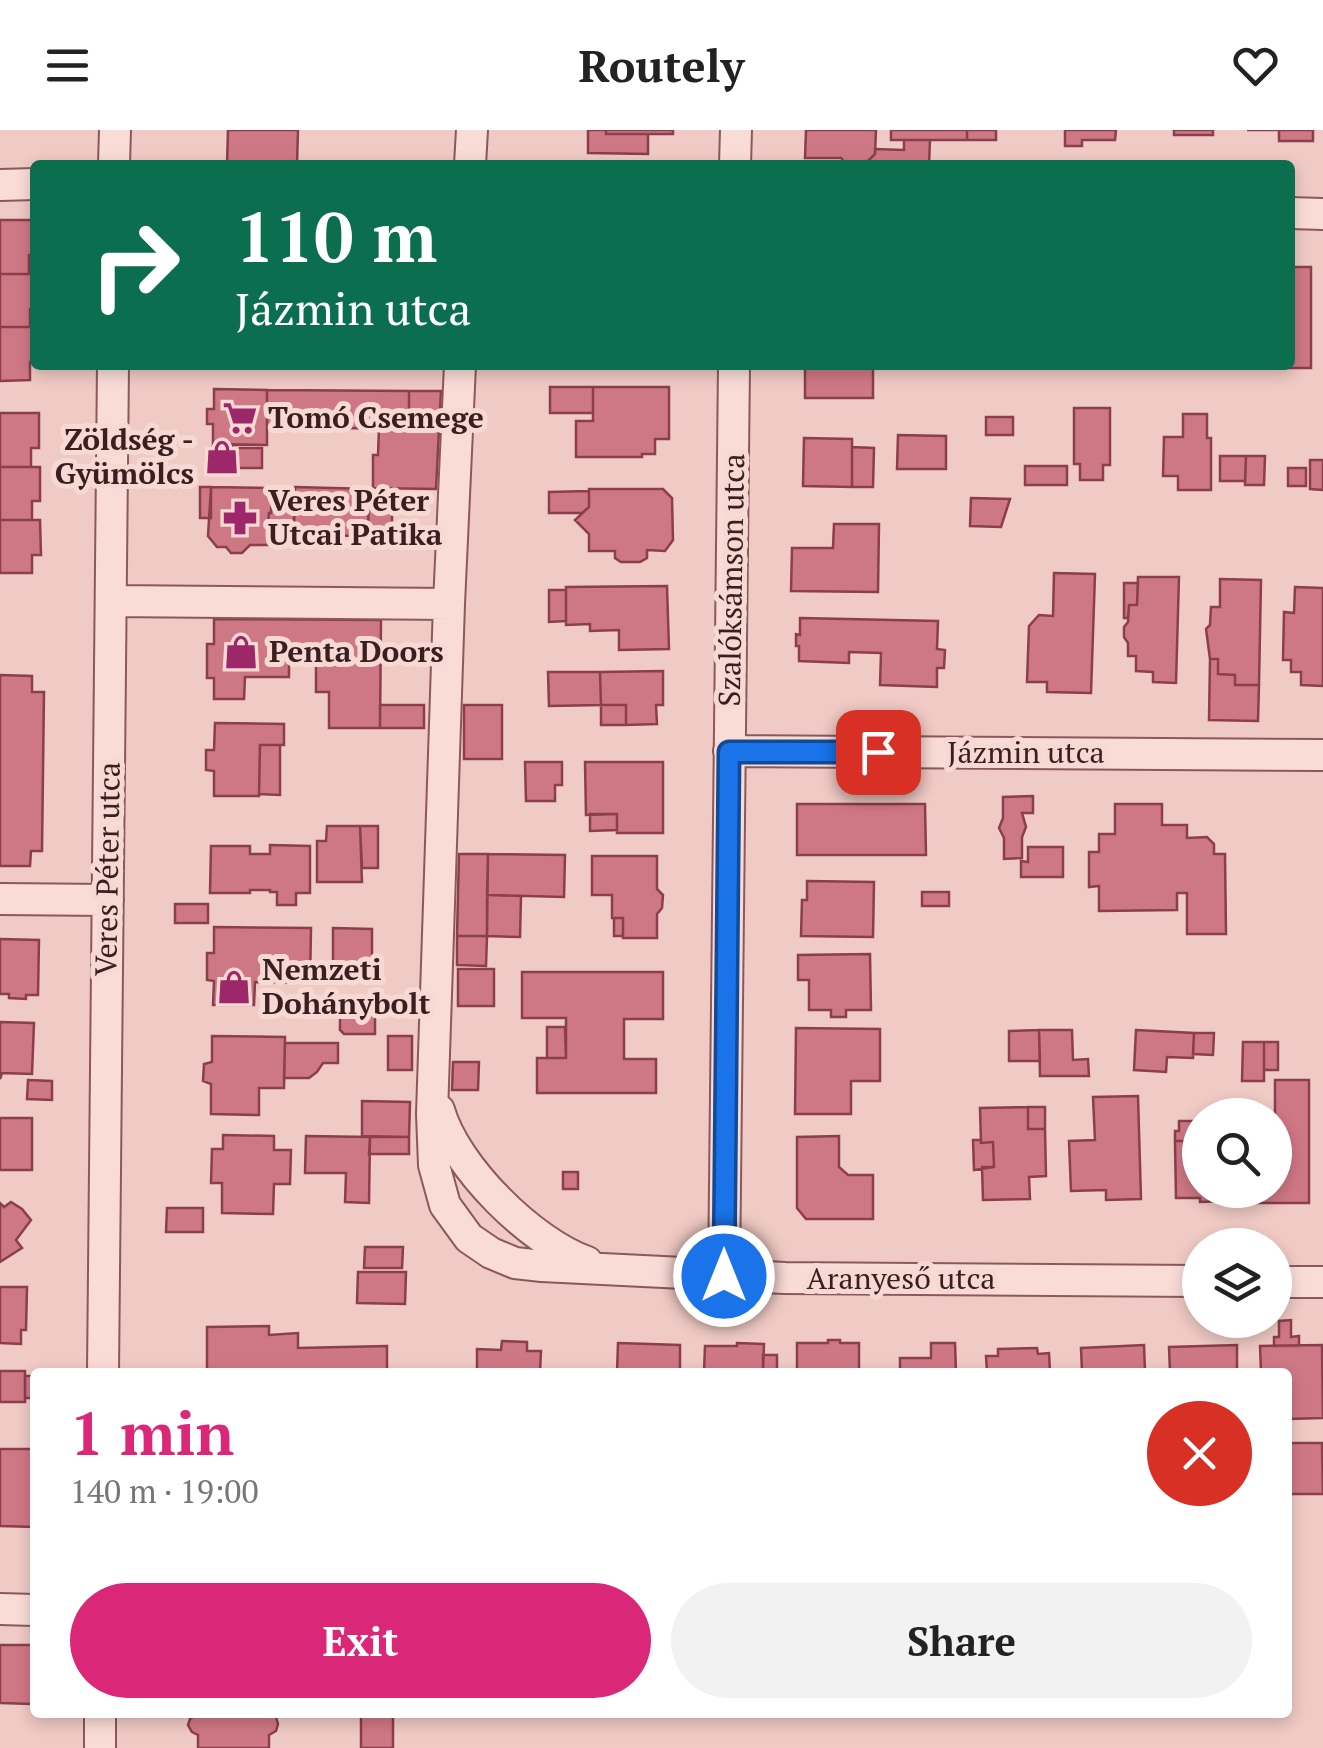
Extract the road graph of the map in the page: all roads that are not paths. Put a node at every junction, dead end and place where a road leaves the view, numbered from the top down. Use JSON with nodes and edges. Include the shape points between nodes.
{"nodes":[{"id":1,"x":115,"y":130,"type":"edge"},
{"id":2,"x":472,"y":130,"type":"edge"},
{"id":3,"x":736,"y":130,"type":"edge"},
{"id":4,"x":114,"y":160,"type":"edge"},
{"id":5,"x":470,"y":160,"type":"edge"},
{"id":6,"x":735,"y":160,"type":"edge"},
{"id":7,"x":0,"y":184,"type":"edge"},
{"id":8,"x":30,"y":184,"type":"edge"},
{"id":9,"x":1295,"y":213,"type":"edge"},
{"id":10,"x":1323,"y":214,"type":"edge"},
{"id":11,"x":113,"y":370,"type":"edge"},
{"id":12,"x":460,"y":370,"type":"edge"},
{"id":13,"x":734,"y":370,"type":"edge"},
{"id":14,"x":110,"y":601,"type":"junction"},
{"id":15,"x":449,"y":604,"type":"junction"},
{"id":16,"x":729,"y":752,"type":"junction"},
{"id":17,"x":1323,"y":755,"type":"edge"},
{"id":18,"x":0,"y":898,"type":"edge"},
{"id":19,"x":108,"y":900,"type":"junction"},
{"id":20,"x":433,"y":1077,"type":"junction"},
{"id":21,"x":612,"y":1270,"type":"junction"},
{"id":22,"x":724,"y":1276,"type":"junction"},
{"id":23,"x":1182,"y":1281,"type":"edge"},
{"id":24,"x":1292,"y":1282,"type":"edge"},
{"id":25,"x":1323,"y":1282,"type":"edge"},
{"id":26,"x":103,"y":1368,"type":"edge"},
{"id":27,"x":0,"y":1609,"type":"edge"},
{"id":28,"x":30,"y":1610,"type":"edge"},
{"id":29,"x":100,"y":1718,"type":"edge"},
{"id":30,"x":100,"y":1748,"type":"edge"}],
"edges":[{"from":1,"to":4,"type":"street"},
{"from":2,"to":5,"type":"street"},
{"from":3,"to":6,"type":"street"},
{"from":7,"to":8,"type":"street"},
{"from":9,"to":10,"type":"street"},
{"from":11,"to":14,"type":"street","name":"Veres Péter utca"},
{"from":12,"to":15,"type":"street"},
{"from":13,"to":16,"type":"street","name":"Szalóksámson utca"},
{"from":14,"to":15,"type":"street"},
{"from":14,"to":19,"type":"street","name":"Veres Péter utca"},
{"from":15,"to":20,"type":"street"},
{"from":16,"to":17,"type":"street","name":"Jázmin utca"},
{"from":16,"to":22,"type":"street","name":"Szalóksámson utca"},
{"from":18,"to":19,"type":"street"},
{"from":19,"to":26,"type":"street","name":"Veres Péter utca"},
{"from":20,"to":21,"type":"street","via":[[449,1137],[498,1198],[552,1246]]},
{"from":20,"to":21,"type":"street","name":"Aranyeső utca","via":[[434,1164],[444,1205],[460,1228],[502,1259]]},
{"from":21,"to":22,"type":"street","name":"Aranyeső utca"},
{"from":22,"to":23,"type":"street","name":"Aranyeső utca"},
{"from":24,"to":25,"type":"street"},
{"from":27,"to":28,"type":"street"},
{"from":29,"to":30,"type":"street"}]}
